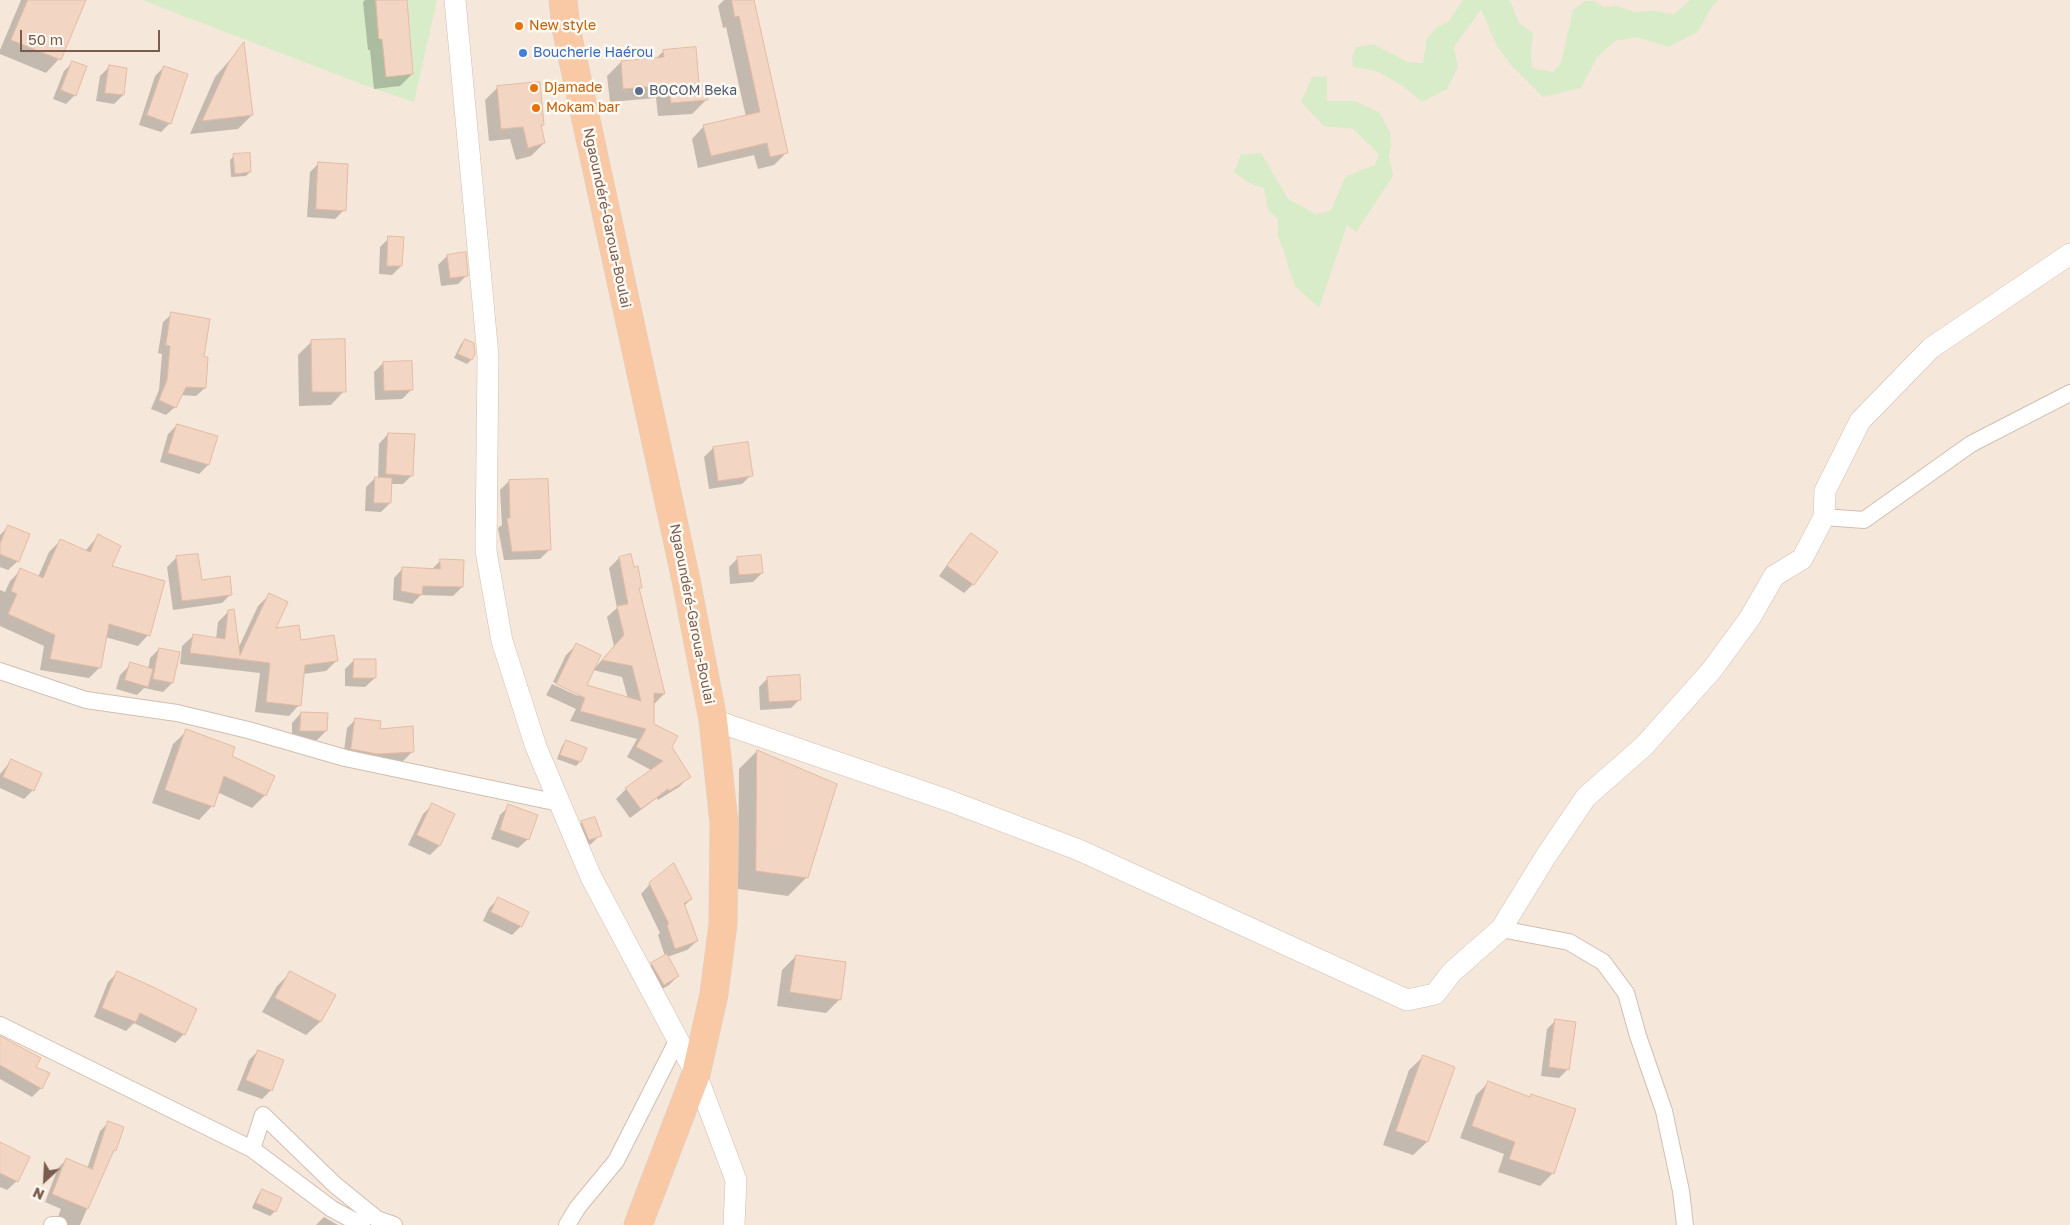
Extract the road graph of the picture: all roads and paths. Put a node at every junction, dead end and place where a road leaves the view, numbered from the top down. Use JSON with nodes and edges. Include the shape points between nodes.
{"nodes":[{"id":1,"x":455,"y":0,"type":"edge"},
{"id":2,"x":563,"y":0,"type":"edge"},
{"id":3,"x":2070,"y":254,"type":"edge"},
{"id":4,"x":2070,"y":393,"type":"edge"},
{"id":5,"x":1824,"y":517,"type":"junction"},
{"id":6,"x":0,"y":670,"type":"edge"},
{"id":7,"x":713,"y":720,"type":"junction"},
{"id":8,"x":559,"y":803,"type":"junction"},
{"id":9,"x":1501,"y":929,"type":"junction"},
{"id":10,"x":0,"y":1025,"type":"edge"},
{"id":11,"x":678,"y":1039,"type":"junction"},
{"id":12,"x":696,"y":1074,"type":"junction"},
{"id":13,"x":252,"y":1149,"type":"junction"},
{"id":14,"x":52,"y":1225,"type":"edge"},
{"id":15,"x":59,"y":1225,"type":"edge"},
{"id":16,"x":362,"y":1225,"type":"edge"},
{"id":17,"x":394,"y":1225,"type":"edge"},
{"id":18,"x":567,"y":1225,"type":"edge"},
{"id":19,"x":638,"y":1225,"type":"edge"},
{"id":20,"x":734,"y":1225,"type":"edge"},
{"id":21,"x":1685,"y":1225,"type":"edge"}],
"edges":[{"from":1,"to":8,"type":"street","via":[[488,356],[486,551],[502,641],[536,747]]},
{"from":2,"to":7,"type":"highway","name":"Ngaoundéré-Garoua-Boulai","via":[[570,48],[682,561]]},
{"from":3,"to":5,"type":"street","via":[[1931,348],[1860,422],[1826,491]]},
{"from":4,"to":5,"type":"street","via":[[1971,444],[1864,520]]},
{"from":5,"to":9,"type":"street","via":[[1802,559],[1774,576],[1750,618],[1711,671],[1644,746],[1586,797]]},
{"from":6,"to":8,"type":"street","via":[[86,700],[177,712],[345,758]]},
{"from":7,"to":9,"type":"street","via":[[947,800],[1079,850],[1407,1000],[1435,994],[1452,972]]},
{"from":7,"to":12,"type":"highway","name":"Ngaoundéré-Garoua-Boulai","via":[[724,824],[723,924],[714,994]]},
{"from":8,"to":11,"type":"street","via":[[590,877]]},
{"from":9,"to":21,"type":"street","via":[[1569,942],[1604,962],[1626,993],[1664,1111]]},
{"from":10,"to":13,"type":"street"},
{"from":11,"to":12,"type":"street"},
{"from":11,"to":18,"type":"street","via":[[616,1161]]},
{"from":12,"to":19,"type":"highway","name":"Ngaoundéré-Garoua-Boulai"},
{"from":12,"to":20,"type":"street","via":[[736,1180]]},
{"from":13,"to":16,"type":"street","via":[[325,1204]]},
{"from":13,"to":17,"type":"street","via":[[263,1115],[334,1184],[377,1220]]},
{"from":14,"to":15,"type":"street"}]}
